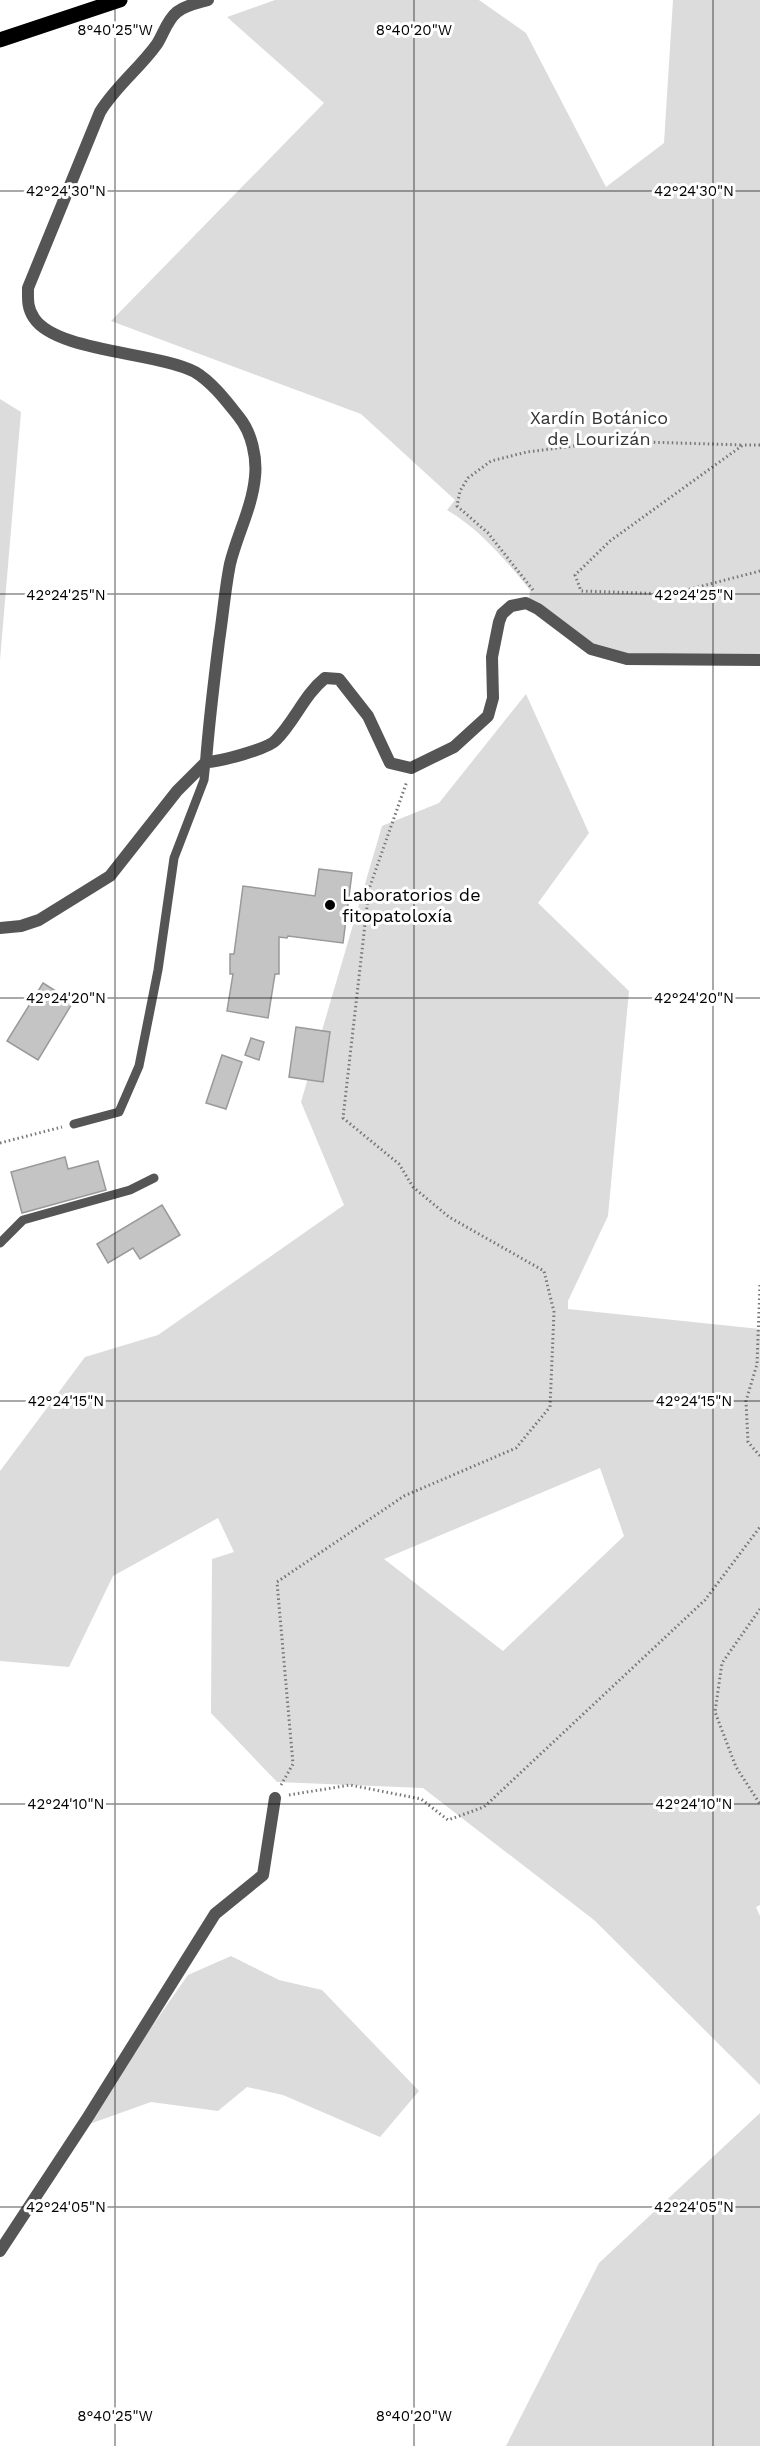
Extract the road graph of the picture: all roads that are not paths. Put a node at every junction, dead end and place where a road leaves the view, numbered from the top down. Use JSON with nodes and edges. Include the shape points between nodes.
{"nodes":[{"id":1,"x":120,"y":0,"type":"edge"},
{"id":2,"x":208,"y":0,"type":"edge"},
{"id":3,"x":0,"y":40,"type":"edge"},
{"id":4,"x":760,"y":660,"type":"edge"},
{"id":5,"x":206,"y":762,"type":"junction"},
{"id":6,"x":0,"y":928,"type":"edge"},
{"id":7,"x":74,"y":1124,"type":"road end"},
{"id":8,"x":154,"y":1178,"type":"dead end"},
{"id":9,"x":0,"y":1243,"type":"edge"},
{"id":10,"x":275,"y":1798,"type":"road end"},
{"id":11,"x":0,"y":2251,"type":"edge"}],
"edges":[{"from":1,"to":3,"type":"main road"},
{"from":2,"to":5,"type":"street","via":[[177,12],[158,43],[100,112],[28,288],[28,306],[34,320],[50,332],[196,373],[242,420],[250,439],[255,476],[230,567]]},
{"from":4,"to":5,"type":"street","via":[[627,659],[591,649],[526,603],[511,606],[502,614],[492,657],[493,698],[488,716],[454,747],[411,768],[390,763],[368,716],[339,679],[325,678],[275,742],[221,762]]},
{"from":5,"to":6,"type":"street","via":[[177,791],[110,876],[39,920]]},
{"from":5,"to":7,"type":"lane","via":[[204,780],[174,858],[139,1066],[119,1112]]},
{"from":8,"to":9,"type":"lane","via":[[130,1190],[23,1220]]},
{"from":10,"to":11,"type":"street","via":[[263,1875],[215,1914]]}]}
